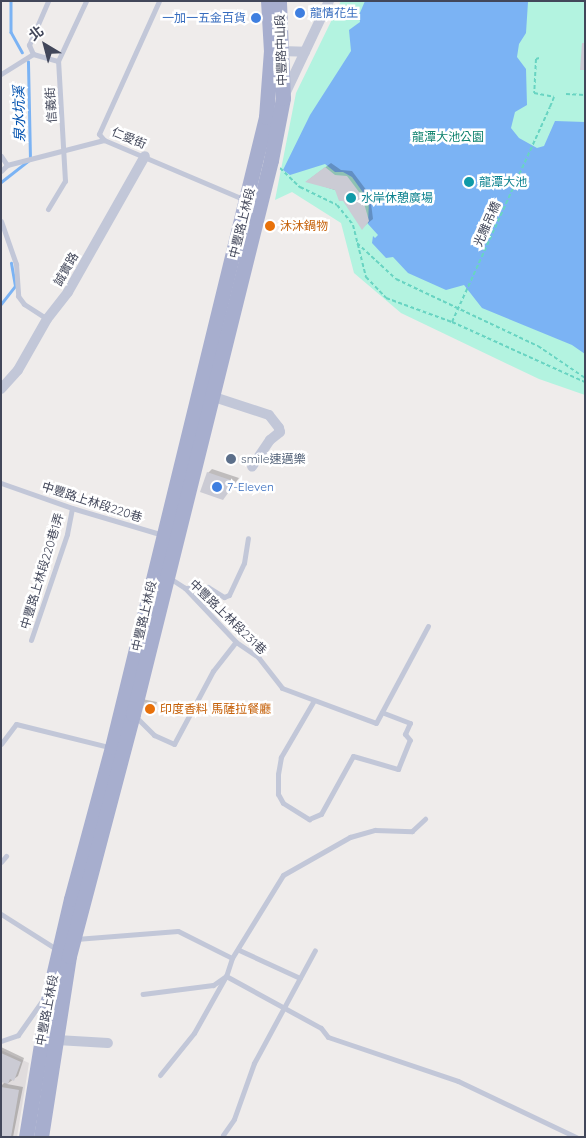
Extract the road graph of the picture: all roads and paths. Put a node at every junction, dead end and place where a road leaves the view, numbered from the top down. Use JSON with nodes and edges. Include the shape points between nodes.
{"nodes":[{"id":1,"x":48,"y":1,"type":"edge"},
{"id":2,"x":86,"y":1,"type":"edge"},
{"id":3,"x":159,"y":1,"type":"edge"},
{"id":4,"x":268,"y":1,"type":"edge"},
{"id":5,"x":279,"y":1,"type":"edge"},
{"id":6,"x":329,"y":1,"type":"edge"},
{"id":7,"x":281,"y":51,"type":"junction"},
{"id":8,"x":305,"y":52,"type":"junction"},
{"id":9,"x":33,"y":54,"type":"junction"},
{"id":10,"x":539,"y":58,"type":"dead end"},
{"id":11,"x":58,"y":61,"type":"junction"},
{"id":12,"x":1,"y":74,"type":"edge"},
{"id":13,"x":566,"y":94,"type":"dead end"},
{"id":14,"x":585,"y":95,"type":"edge"},
{"id":15,"x":276,"y":98,"type":"junction"},
{"id":16,"x":104,"y":140,"type":"junction"},
{"id":17,"x":64,"y":151,"type":"junction"},
{"id":18,"x":1,"y":156,"type":"edge"},
{"id":19,"x":145,"y":156,"type":"junction"},
{"id":20,"x":271,"y":160,"type":"junction"},
{"id":21,"x":8,"y":166,"type":"junction"},
{"id":22,"x":1,"y":171,"type":"edge"},
{"id":23,"x":253,"y":204,"type":"junction"},
{"id":24,"x":48,"y":208,"type":"dead end"},
{"id":25,"x":1,"y":221,"type":"edge"},
{"id":26,"x":357,"y":243,"type":"junction"},
{"id":27,"x":458,"y":309,"type":"junction"},
{"id":28,"x":47,"y":319,"type":"junction"},
{"id":29,"x":452,"y":322,"type":"junction"},
{"id":30,"x":585,"y":378,"type":"edge"},
{"id":31,"x":585,"y":382,"type":"edge"},
{"id":32,"x":1,"y":389,"type":"edge"},
{"id":33,"x":211,"y":396,"type":"junction"},
{"id":34,"x":252,"y":467,"type":"dead end"},
{"id":35,"x":1,"y":483,"type":"edge"},
{"id":36,"x":72,"y":508,"type":"junction"},
{"id":37,"x":170,"y":537,"type":"junction"},
{"id":38,"x":248,"y":538,"type":"dead end"},
{"id":39,"x":161,"y":572,"type":"junction"},
{"id":40,"x":184,"y":588,"type":"junction"},
{"id":41,"x":428,"y":626,"type":"dead end"},
{"id":42,"x":31,"y":640,"type":"dead end"},
{"id":43,"x":236,"y":642,"type":"junction"},
{"id":44,"x":313,"y":702,"type":"junction"},
{"id":45,"x":382,"y":712,"type":"junction"},
{"id":46,"x":133,"y":714,"type":"junction"},
{"id":47,"x":1,"y":744,"type":"edge"},
{"id":48,"x":112,"y":748,"type":"junction"},
{"id":49,"x":425,"y":819,"type":"dead end"},
{"id":50,"x":6,"y":856,"type":"dead end"},
{"id":51,"x":1,"y":862,"type":"edge"},
{"id":52,"x":1,"y":914,"type":"edge"},
{"id":53,"x":68,"y":937,"type":"junction"},
{"id":54,"x":239,"y":950,"type":"junction"},
{"id":55,"x":316,"y":950,"type":"dead end"},
{"id":56,"x":64,"y":954,"type":"junction"},
{"id":57,"x":232,"y":958,"type":"junction"},
{"id":58,"x":226,"y":976,"type":"junction"},
{"id":59,"x":300,"y":978,"type":"junction"},
{"id":60,"x":50,"y":989,"type":"junction"},
{"id":61,"x":143,"y":994,"type":"dead end"},
{"id":62,"x":283,"y":1008,"type":"junction"},
{"id":63,"x":57,"y":1040,"type":"junction"},
{"id":64,"x":1,"y":1041,"type":"edge"},
{"id":65,"x":108,"y":1043,"type":"dead end"},
{"id":66,"x":160,"y":1076,"type":"dead end"},
{"id":67,"x":223,"y":1134,"type":"dead end"},
{"id":68,"x":26,"y":1137,"type":"edge"},
{"id":69,"x":41,"y":1137,"type":"edge"},
{"id":70,"x":576,"y":1137,"type":"edge"}],
"edges":[{"from":1,"to":9,"type":"lane","via":[[29,45]]},
{"from":2,"to":11,"type":"lane","name":"信義街"},
{"from":3,"to":16,"type":"lane","name":"仁愛街","via":[[99,134]]},
{"from":4,"to":15,"type":"main road","name":"中豐路中山段"},
{"from":5,"to":7,"type":"main road","name":"中豐路中山段"},
{"from":6,"to":8,"type":"street"},
{"from":7,"to":8,"type":"street"},
{"from":7,"to":15,"type":"main road","name":"中豐路中山段"},
{"from":8,"to":15,"type":"street"},
{"from":9,"to":11,"type":"lane"},
{"from":9,"to":12,"type":"lane"},
{"from":10,"to":27,"type":"path","name":"光雕吊橋","bridge":true,"via":[[536,59],[534,93],[554,97]]},
{"from":11,"to":17,"type":"lane","name":"信義街"},
{"from":13,"to":14,"type":"path"},
{"from":15,"to":20,"type":"main road","name":"中豐路上林段"},
{"from":15,"to":23,"type":"main road","name":"中豐路上林段"},
{"from":16,"to":17,"type":"lane"},
{"from":16,"to":19,"type":"lane","name":"仁愛街"},
{"from":17,"to":21,"type":"lane","via":[[24,159]]},
{"from":17,"to":24,"type":"lane","name":"信義街","via":[[65,181]]},
{"from":18,"to":21,"type":"lane"},
{"from":19,"to":23,"type":"lane","name":"仁愛街"},
{"from":19,"to":28,"type":"street","name":"誠實路","via":[[68,292]]},
{"from":20,"to":23,"type":"main road","name":"中豐路上林段"},
{"from":20,"to":26,"type":"path","via":[[300,187],[337,205],[352,225]]},
{"from":21,"to":22,"type":"lane"},
{"from":23,"to":33,"type":"main road","name":"中豐路上林段"},
{"from":23,"to":37,"type":"main road","name":"中豐路上林段"},
{"from":25,"to":28,"type":"lane","via":[[16,264],[18,296],[24,304]]},
{"from":26,"to":27,"type":"path","via":[[396,279]]},
{"from":26,"to":29,"type":"path","via":[[366,277],[386,298]]},
{"from":27,"to":29,"type":"path","name":"光雕吊橋","bridge":true},
{"from":27,"to":30,"type":"path","via":[[538,346]]},
{"from":28,"to":32,"type":"street","name":"誠實路","via":[[18,370]]},
{"from":29,"to":31,"type":"path"},
{"from":33,"to":34,"type":"street","via":[[269,415],[279,428],[280,432],[270,440]]},
{"from":33,"to":37,"type":"main road","name":"中豐路上林段"},
{"from":35,"to":36,"type":"lane","name":"中豐路上林段220巷"},
{"from":36,"to":37,"type":"lane","name":"中豐路上林段220巷"},
{"from":36,"to":42,"type":"lane","name":"中豐路上林段220巷1弄","via":[[67,534]]},
{"from":37,"to":39,"type":"main road","name":"中豐路上林段"},
{"from":38,"to":40,"type":"lane","via":[[244,563],[229,595],[224,597],[208,587]]},
{"from":39,"to":40,"type":"lane","name":"中豐路上林段231巷"},
{"from":39,"to":46,"type":"main road","name":"中豐路上林段"},
{"from":39,"to":48,"type":"main road","name":"中豐路上林段"},
{"from":40,"to":43,"type":"lane","name":"中豐路上林段231巷"},
{"from":41,"to":45,"type":"lane"},
{"from":43,"to":44,"type":"lane","name":"中豐路上林段231巷","via":[[258,657],[282,688]]},
{"from":43,"to":46,"type":"lane","via":[[213,671],[174,744],[154,735]]},
{"from":44,"to":45,"type":"lane","name":"中豐路上林段231巷","via":[[376,722]]},
{"from":44,"to":45,"type":"lane","via":[[281,757],[278,774],[278,794],[283,803],[309,819],[321,814],[353,756],[398,769],[410,740],[405,734],[410,723]]},
{"from":46,"to":53,"type":"main road","name":"中豐路上林段"},
{"from":47,"to":48,"type":"lane","via":[[16,724]]},
{"from":48,"to":53,"type":"main road","name":"中豐路上林段"},
{"from":49,"to":54,"type":"lane","via":[[412,830],[375,830],[350,838],[284,875]]},
{"from":50,"to":51,"type":"lane"},
{"from":52,"to":56,"type":"lane"},
{"from":53,"to":56,"type":"main road","name":"中豐路上林段"},
{"from":53,"to":57,"type":"lane","via":[[178,931]]},
{"from":54,"to":57,"type":"lane"},
{"from":54,"to":59,"type":"lane"},
{"from":55,"to":59,"type":"lane"},
{"from":56,"to":60,"type":"main road","name":"中豐路上林段"},
{"from":56,"to":63,"type":"main road","name":"中豐路上林段"},
{"from":57,"to":58,"type":"lane"},
{"from":58,"to":61,"type":"lane","via":[[213,985]]},
{"from":58,"to":62,"type":"lane"},
{"from":58,"to":66,"type":"lane","via":[[194,1033]]},
{"from":59,"to":62,"type":"lane"},
{"from":60,"to":64,"type":"lane","via":[[18,1035]]},
{"from":60,"to":68,"type":"main road","name":"中豐路上林段"},
{"from":62,"to":67,"type":"lane","via":[[254,1063],[234,1119]]},
{"from":62,"to":70,"type":"lane","via":[[321,1028],[328,1037],[458,1081]]},
{"from":63,"to":65,"type":"street"},
{"from":63,"to":69,"type":"main road","name":"中豐路上林段"}]}
